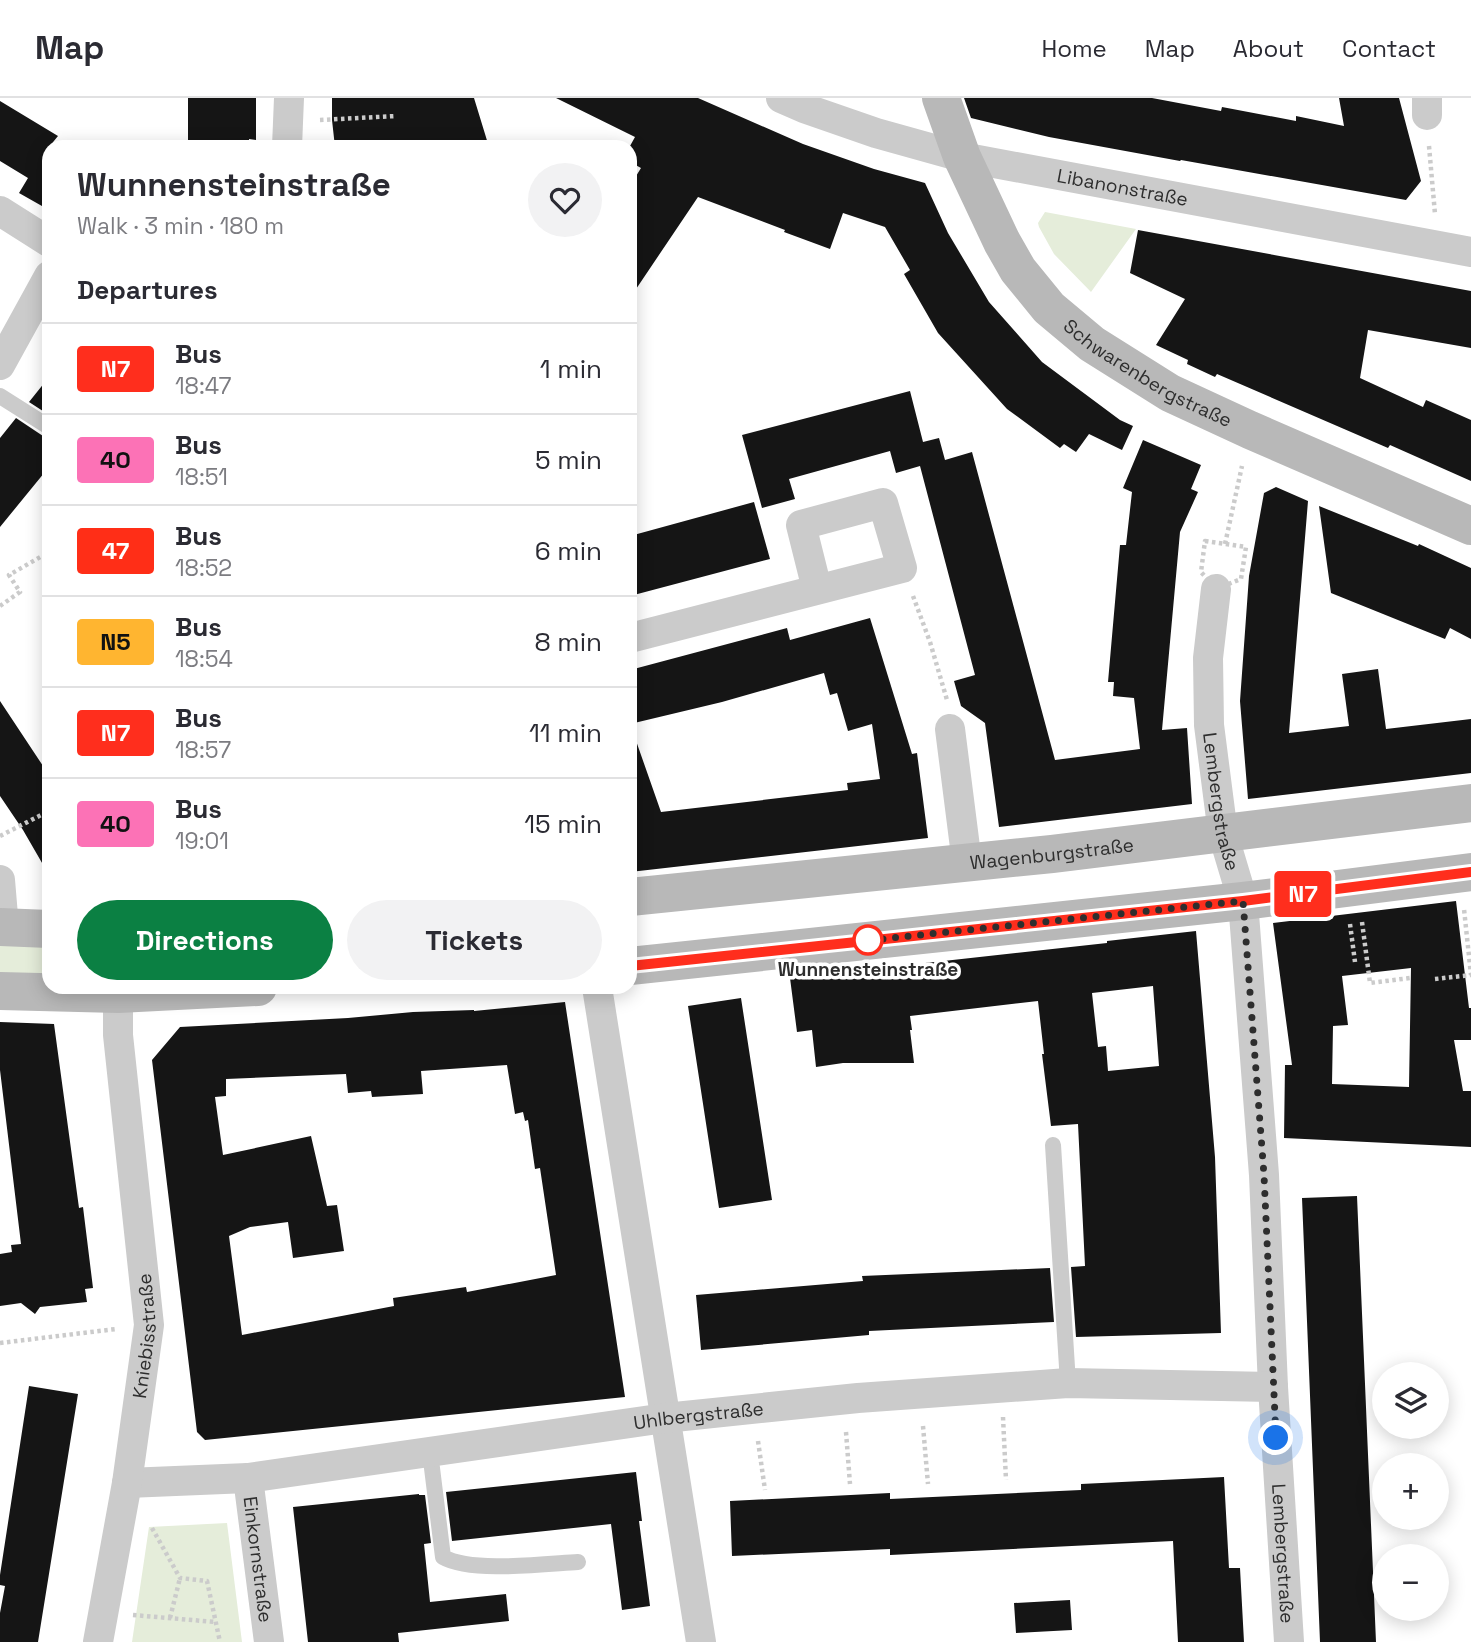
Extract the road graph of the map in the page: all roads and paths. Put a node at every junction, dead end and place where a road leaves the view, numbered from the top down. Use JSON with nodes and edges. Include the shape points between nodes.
{"nodes":[{"id":1,"x":781,"y":98,"type":"edge"},
{"id":2,"x":941,"y":98,"type":"edge"},
{"id":3,"x":1427,"y":106,"type":"edge"},
{"id":4,"x":396,"y":116,"type":"dead end"},
{"id":5,"x":288,"y":122,"type":"edge"},
{"id":6,"x":962,"y":157,"type":"junction"},
{"id":7,"x":0,"y":211,"type":"edge"},
{"id":8,"x":42,"y":238,"type":"edge"},
{"id":9,"x":1437,"y":247,"type":"junction"},
{"id":10,"x":1471,"y":252,"type":"edge"},
{"id":11,"x":42,"y":289,"type":"edge"},
{"id":12,"x":0,"y":365,"type":"edge"},
{"id":13,"x":0,"y":396,"type":"edge"},
{"id":14,"x":42,"y":423,"type":"edge"},
{"id":15,"x":1250,"y":430,"type":"junction"},
{"id":16,"x":1471,"y":526,"type":"edge"},
{"id":17,"x":1225,"y":544,"type":"junction"},
{"id":18,"x":42,"y":556,"type":"edge"},
{"id":19,"x":1220,"y":580,"type":"junction"},
{"id":20,"x":817,"y":589,"type":"dead end"},
{"id":21,"x":0,"y":606,"type":"edge"},
{"id":22,"x":919,"y":612,"type":"dead end"},
{"id":23,"x":637,"y":636,"type":"edge"},
{"id":24,"x":948,"y":715,"type":"joint"},
{"id":25,"x":1471,"y":803,"type":"edge"},
{"id":26,"x":42,"y":815,"type":"edge"},
{"id":27,"x":1223,"y":834,"type":"junction"},
{"id":28,"x":0,"y":836,"type":"edge"},
{"id":29,"x":967,"y":863,"type":"junction"},
{"id":30,"x":1465,"y":873,"type":"edge"},
{"id":31,"x":0,"y":880,"type":"edge"},
{"id":32,"x":1358,"y":887,"type":"junction"},
{"id":33,"x":637,"y":896,"type":"edge"},
{"id":34,"x":1243,"y":901,"type":"junction"},
{"id":35,"x":2,"y":928,"type":"edge"},
{"id":36,"x":42,"y":929,"type":"edge"},
{"id":37,"x":637,"y":965,"type":"edge"},
{"id":38,"x":1410,"y":978,"type":"dead end"},
{"id":39,"x":1435,"y":979,"type":"dead end"},
{"id":40,"x":0,"y":991,"type":"edge"},
{"id":41,"x":42,"y":991,"type":"edge"},
{"id":42,"x":118,"y":994,"type":"edge"},
{"id":43,"x":598,"y":994,"type":"edge"},
{"id":44,"x":1053,"y":1145,"type":"dead end"},
{"id":45,"x":149,"y":1325,"type":"junction"},
{"id":46,"x":0,"y":1343,"type":"edge"},
{"id":47,"x":1068,"y":1383,"type":"junction"},
{"id":48,"x":1273,"y":1387,"type":"junction"},
{"id":49,"x":1001,"y":1388,"type":"junction"},
{"id":50,"x":920,"y":1394,"type":"junction"},
{"id":51,"x":844,"y":1399,"type":"junction"},
{"id":52,"x":754,"y":1409,"type":"junction"},
{"id":53,"x":665,"y":1418,"type":"junction"},
{"id":54,"x":430,"y":1452,"type":"junction"},
{"id":55,"x":248,"y":1478,"type":"junction"},
{"id":56,"x":1006,"y":1480,"type":"dead end"},
{"id":57,"x":127,"y":1483,"type":"junction"},
{"id":58,"x":850,"y":1484,"type":"dead end"},
{"id":59,"x":928,"y":1484,"type":"dead end"},
{"id":60,"x":765,"y":1490,"type":"dead end"},
{"id":61,"x":578,"y":1562,"type":"dead end"},
{"id":62,"x":180,"y":1578,"type":"junction"},
{"id":63,"x":103,"y":1613,"type":"junction"},
{"id":64,"x":170,"y":1618,"type":"junction"},
{"id":65,"x":215,"y":1622,"type":"junction"},
{"id":66,"x":98,"y":1642,"type":"edge"},
{"id":67,"x":220,"y":1642,"type":"edge"},
{"id":68,"x":269,"y":1642,"type":"edge"},
{"id":69,"x":701,"y":1642,"type":"edge"},
{"id":70,"x":1289,"y":1642,"type":"edge"}],
"edges":[{"from":1,"to":6,"type":"street","name":"Libanonstraße","via":[[876,133]]},
{"from":2,"to":6,"type":"main road","name":"Schwarenbergstraße"},
{"from":3,"to":9,"type":"path"},
{"from":4,"to":5,"type":"path"},
{"from":6,"to":9,"type":"street","name":"Libanonstraße"},
{"from":6,"to":15,"type":"main road","name":"Schwarenbergstraße","via":[[1018,270],[1049,308],[1092,344],[1170,393]]},
{"from":7,"to":8,"type":"street"},
{"from":9,"to":10,"type":"street","name":"Libanonstraße"},
{"from":11,"to":12,"type":"street"},
{"from":13,"to":14,"type":"lane"},
{"from":15,"to":16,"type":"main road","name":"Schwarenbergstraße"},
{"from":15,"to":17,"type":"path"},
{"from":17,"to":19,"type":"path","via":[[1205,541]]},
{"from":17,"to":19,"type":"path","via":[[1246,547]]},
{"from":18,"to":21,"type":"path","via":[[9,575],[20,592]]},
{"from":19,"to":27,"type":"street","name":"Lembergstraße","via":[[1208,658],[1209,712]]},
{"from":20,"to":23,"type":"street"},
{"from":22,"to":24,"type":"path"},
{"from":24,"to":29,"type":"street"},
{"from":25,"to":27,"type":"main road","name":"Wagenburgstraße"},
{"from":26,"to":28,"type":"path"},
{"from":27,"to":29,"type":"main road","name":"Wagenburgstraße"},
{"from":27,"to":34,"type":"street","name":"Lembergstraße"},
{"from":29,"to":33,"type":"main road","name":"Wagenburgstraße"},
{"from":30,"to":32,"type":"main road"},
{"from":30,"to":39,"type":"path","via":[[1471,975]]},
{"from":31,"to":35,"type":"street"},
{"from":32,"to":34,"type":"main road"},
{"from":32,"to":38,"type":"path","via":[[1370,983]]},
{"from":34,"to":37,"type":"main road"},
{"from":34,"to":48,"type":"street","name":"Lembergstraße","via":[[1264,1175]]},
{"from":35,"to":36,"type":"main road"},
{"from":40,"to":41,"type":"main road"},
{"from":42,"to":45,"type":"street","name":"Kniebisstraße","via":[[118,1035]]},
{"from":43,"to":53,"type":"street"},
{"from":44,"to":47,"type":"lane"},
{"from":45,"to":46,"type":"path"},
{"from":45,"to":57,"type":"street","name":"Kniebisstraße"},
{"from":47,"to":48,"type":"street","name":"Uhlbergstraße"},
{"from":47,"to":49,"type":"street","name":"Uhlbergstraße"},
{"from":48,"to":70,"type":"street","name":"Lembergstraße"},
{"from":49,"to":50,"type":"street","name":"Uhlbergstraße"},
{"from":49,"to":56,"type":"path"},
{"from":50,"to":51,"type":"street","name":"Uhlbergstraße"},
{"from":50,"to":59,"type":"path"},
{"from":51,"to":52,"type":"street","name":"Uhlbergstraße"},
{"from":51,"to":58,"type":"path"},
{"from":52,"to":53,"type":"street","name":"Uhlbergstraße"},
{"from":52,"to":60,"type":"path"},
{"from":53,"to":54,"type":"street","name":"Uhlbergstraße"},
{"from":53,"to":69,"type":"street"},
{"from":54,"to":55,"type":"street","name":"Uhlbergstraße"},
{"from":54,"to":61,"type":"lane","via":[[443,1557],[479,1566]]},
{"from":55,"to":57,"type":"street","name":"Uhlbergstraße"},
{"from":55,"to":68,"type":"street","name":"Einkornstraße"},
{"from":57,"to":62,"type":"path"},
{"from":57,"to":63,"type":"street","name":"Kniebisstraße"},
{"from":62,"to":64,"type":"path"},
{"from":62,"to":65,"type":"path","via":[[207,1581]]},
{"from":63,"to":64,"type":"path"},
{"from":63,"to":66,"type":"street","name":"Kniebisstraße"},
{"from":64,"to":65,"type":"path"},
{"from":65,"to":67,"type":"path"}]}
